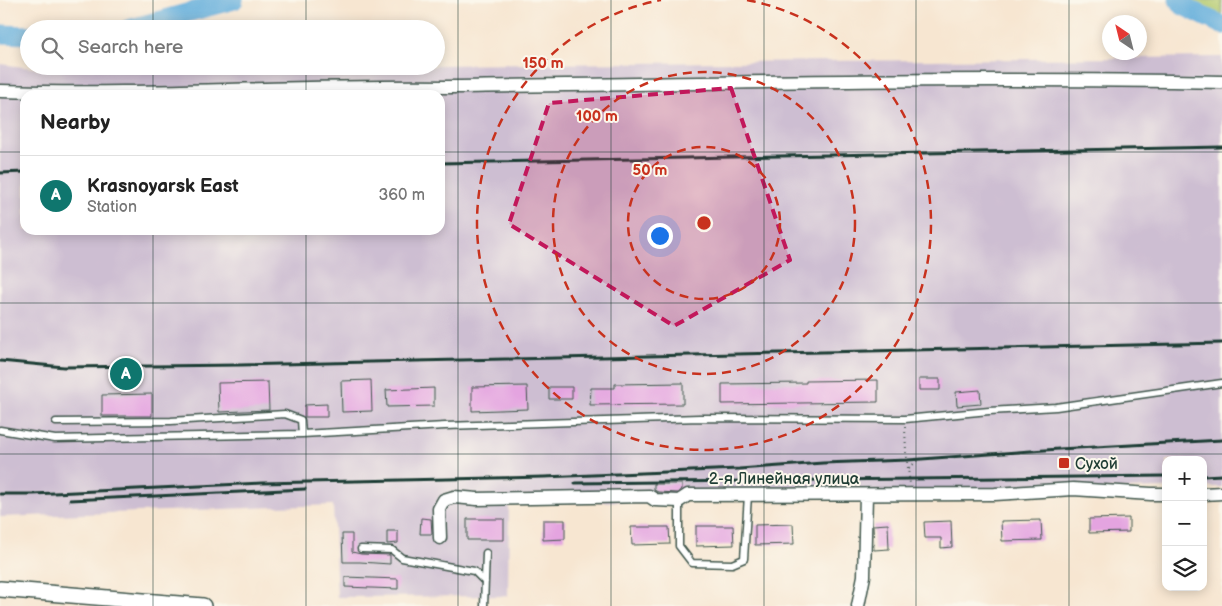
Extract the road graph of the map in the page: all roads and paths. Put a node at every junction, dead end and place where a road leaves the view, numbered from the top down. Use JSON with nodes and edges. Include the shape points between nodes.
{"nodes":[{"id":1,"x":1222,"y":82,"type":"edge"},
{"id":2,"x":197,"y":90,"type":"edge"},
{"id":3,"x":0,"y":91,"type":"edge"},
{"id":4,"x":20,"y":92,"type":"edge"},
{"id":5,"x":1222,"y":383,"type":"edge"},
{"id":6,"x":905,"y":420,"type":"junction"},
{"id":7,"x":56,"y":422,"type":"dead end"},
{"id":8,"x":0,"y":430,"type":"edge"},
{"id":9,"x":302,"y":434,"type":"junction"},
{"id":10,"x":916,"y":461,"type":"dead end"},
{"id":11,"x":909,"y":468,"type":"junction"},
{"id":12,"x":916,"y":484,"type":"dead end"},
{"id":13,"x":1222,"y":493,"type":"edge"},
{"id":14,"x":1162,"y":494,"type":"edge"},
{"id":15,"x":1207,"y":494,"type":"edge"},
{"id":16,"x":748,"y":495,"type":"junction"},
{"id":17,"x":866,"y":495,"type":"junction"},
{"id":18,"x":679,"y":501,"type":"junction"},
{"id":19,"x":440,"y":538,"type":"dead end"},
{"id":20,"x":361,"y":549,"type":"dead end"},
{"id":21,"x":486,"y":553,"type":"dead end"},
{"id":22,"x":485,"y":582,"type":"junction"},
{"id":23,"x":0,"y":589,"type":"edge"},
{"id":24,"x":203,"y":606,"type":"edge"},
{"id":25,"x":484,"y":606,"type":"edge"},
{"id":26,"x":858,"y":606,"type":"edge"}],
"edges":[{"from":1,"to":2,"type":"street","via":[[978,80]]},
{"from":3,"to":4,"type":"street"},
{"from":5,"to":6,"type":"lane","via":[[1056,406]]},
{"from":6,"to":9,"type":"lane","via":[[699,418]]},
{"from":6,"to":11,"type":"path"},
{"from":7,"to":9,"type":"lane","via":[[285,414],[301,420]]},
{"from":8,"to":9,"type":"lane","via":[[55,439]]},
{"from":10,"to":11,"type":"path"},
{"from":11,"to":12,"type":"path","via":[[911,486]]},
{"from":13,"to":15,"type":"street"},
{"from":14,"to":17,"type":"street","name":"2-я Линейная улица","via":[[1074,489],[995,494]]},
{"from":16,"to":17,"type":"street","name":"2-я Линейная улица"},
{"from":16,"to":18,"type":"street","name":"2-я Линейная улица","via":[[688,495]]},
{"from":16,"to":18,"type":"lane","via":[[744,559],[732,564],[692,563],[679,546]]},
{"from":17,"to":26,"type":"street","via":[[864,576]]},
{"from":18,"to":19,"type":"street","name":"2-я Линейная улица","via":[[655,500],[649,496],[454,497],[444,500],[439,509]]},
{"from":20,"to":22,"type":"lane","via":[[392,550],[402,558],[474,571]]},
{"from":21,"to":22,"type":"lane"},
{"from":22,"to":25,"type":"lane"},
{"from":23,"to":24,"type":"street"}]}
